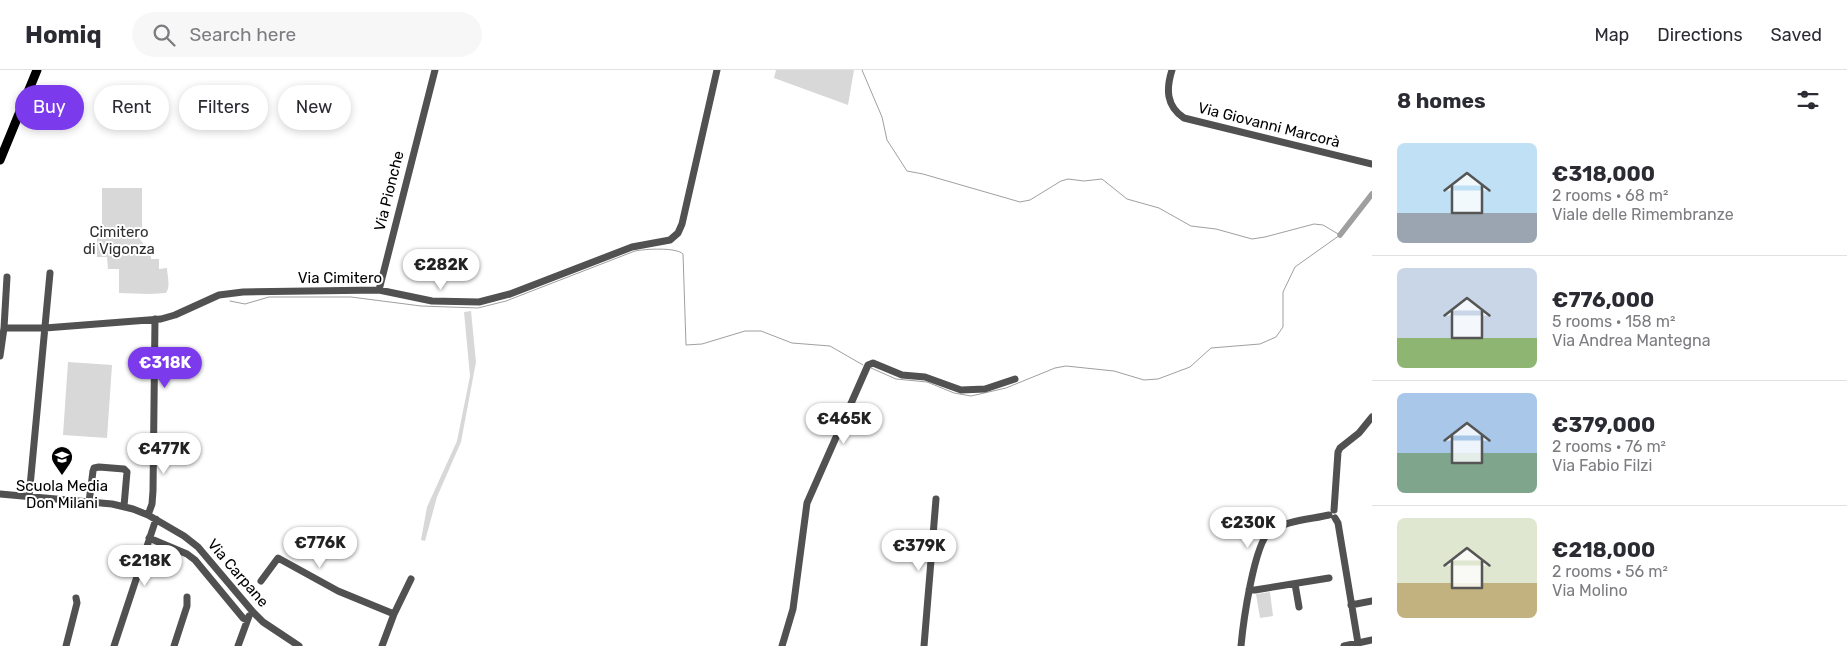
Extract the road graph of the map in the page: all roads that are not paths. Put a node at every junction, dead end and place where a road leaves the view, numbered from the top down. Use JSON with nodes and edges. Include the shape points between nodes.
{"nodes":[{"id":1,"x":37,"y":70,"type":"edge"},
{"id":2,"x":435,"y":70,"type":"edge"},
{"id":3,"x":718,"y":70,"type":"edge"},
{"id":4,"x":1172,"y":70,"type":"edge"},
{"id":5,"x":0,"y":160,"type":"edge"},
{"id":6,"x":1372,"y":164,"type":"edge"},
{"id":7,"x":50,"y":273,"type":"dead end"},
{"id":8,"x":7,"y":277,"type":"dead end"},
{"id":9,"x":379,"y":290,"type":"junction"},
{"id":10,"x":155,"y":319,"type":"junction"},
{"id":11,"x":4,"y":328,"type":"junction"},
{"id":12,"x":45,"y":328,"type":"junction"},
{"id":13,"x":0,"y":356,"type":"edge"},
{"id":14,"x":1015,"y":379,"type":"dead end"},
{"id":15,"x":1372,"y":418,"type":"edge"},
{"id":16,"x":0,"y":494,"type":"edge"},
{"id":17,"x":29,"y":497,"type":"junction"},
{"id":18,"x":936,"y":499,"type":"dead end"},
{"id":19,"x":89,"y":502,"type":"junction"},
{"id":20,"x":124,"y":506,"type":"junction"},
{"id":21,"x":1333,"y":514,"type":"junction"},
{"id":22,"x":148,"y":515,"type":"junction"},
{"id":23,"x":156,"y":519,"type":"junction"},
{"id":24,"x":149,"y":538,"type":"junction"},
{"id":25,"x":198,"y":547,"type":"junction"},
{"id":26,"x":191,"y":556,"type":"junction"},
{"id":27,"x":1328,"y":578,"type":"dead end"},
{"id":28,"x":411,"y":579,"type":"dead end"},
{"id":29,"x":261,"y":581,"type":"dead end"},
{"id":30,"x":1295,"y":584,"type":"junction"},
{"id":31,"x":1249,"y":590,"type":"junction"},
{"id":32,"x":76,"y":598,"type":"dead end"},
{"id":33,"x":187,"y":598,"type":"dead end"},
{"id":34,"x":1372,"y":601,"type":"edge"},
{"id":35,"x":1351,"y":605,"type":"junction"},
{"id":36,"x":1299,"y":607,"type":"dead end"},
{"id":37,"x":253,"y":612,"type":"junction"},
{"id":38,"x":394,"y":614,"type":"junction"},
{"id":39,"x":247,"y":620,"type":"junction"},
{"id":40,"x":1372,"y":640,"type":"edge"},
{"id":41,"x":1358,"y":643,"type":"junction"},
{"id":42,"x":66,"y":646,"type":"edge"},
{"id":43,"x":114,"y":646,"type":"edge"},
{"id":44,"x":174,"y":646,"type":"edge"},
{"id":45,"x":238,"y":646,"type":"edge"},
{"id":46,"x":299,"y":646,"type":"edge"},
{"id":47,"x":382,"y":646,"type":"edge"},
{"id":48,"x":782,"y":646,"type":"edge"},
{"id":49,"x":924,"y":646,"type":"edge"},
{"id":50,"x":1241,"y":646,"type":"edge"},
{"id":51,"x":1344,"y":646,"type":"edge"}],
"edges":[{"from":1,"to":5,"type":"main road"},
{"from":2,"to":9,"type":"street","name":"Via Pionche"},
{"from":3,"to":9,"type":"street","name":"Via Cimitero","via":[[682,224],[672,239],[632,247],[510,294],[479,302],[432,301]]},
{"from":4,"to":6,"type":"street","name":"Via Giovanni Marcorà","via":[[1167,89],[1169,101],[1184,118]]},
{"from":7,"to":12,"type":"street"},
{"from":8,"to":11,"type":"street"},
{"from":9,"to":10,"type":"street","name":"Via Cimitero","via":[[226,293],[168,317]]},
{"from":10,"to":12,"type":"street","name":"Via Cimitero"},
{"from":10,"to":22,"type":"street","via":[[153,498]]},
{"from":11,"to":12,"type":"street","name":"Via Cimitero"},
{"from":11,"to":13,"type":"street"},
{"from":12,"to":17,"type":"street"},
{"from":14,"to":48,"type":"street","via":[[979,390],[961,390],[925,377],[902,375],[873,362],[868,365],[807,503],[793,610]]},
{"from":15,"to":21,"type":"street","via":[[1338,452]]},
{"from":16,"to":17,"type":"street","name":"Via Carpane"},
{"from":17,"to":19,"type":"street","name":"Via Carpane"},
{"from":18,"to":49,"type":"street"},
{"from":19,"to":20,"type":"street","name":"Via Carpane"},
{"from":19,"to":20,"type":"street","via":[[93,471],[99,466],[127,472]]},
{"from":20,"to":22,"type":"street","name":"Via Carpane"},
{"from":21,"to":31,"type":"street","via":[[1282,526],[1265,535]]},
{"from":21,"to":35,"type":"street","via":[[1338,524]]},
{"from":22,"to":23,"type":"street","name":"Via Carpane"},
{"from":23,"to":24,"type":"street"},
{"from":23,"to":25,"type":"street","name":"Via Carpane"},
{"from":24,"to":26,"type":"street","name":"Via Carpane"},
{"from":24,"to":43,"type":"street"},
{"from":25,"to":26,"type":"street"},
{"from":25,"to":37,"type":"street","name":"Via Carpane"},
{"from":26,"to":39,"type":"street","name":"Via Carpane"},
{"from":27,"to":30,"type":"street"},
{"from":28,"to":38,"type":"street"},
{"from":29,"to":38,"type":"street","via":[[278,558],[338,591]]},
{"from":30,"to":31,"type":"street"},
{"from":30,"to":36,"type":"street"},
{"from":31,"to":50,"type":"street"},
{"from":32,"to":42,"type":"street"},
{"from":33,"to":44,"type":"street"},
{"from":34,"to":35,"type":"street"},
{"from":35,"to":41,"type":"street"},
{"from":37,"to":39,"type":"street"},
{"from":37,"to":46,"type":"street","name":"Via Carpane"},
{"from":38,"to":47,"type":"street"},
{"from":39,"to":45,"type":"street"},
{"from":40,"to":41,"type":"street"},
{"from":41,"to":51,"type":"street"}]}
